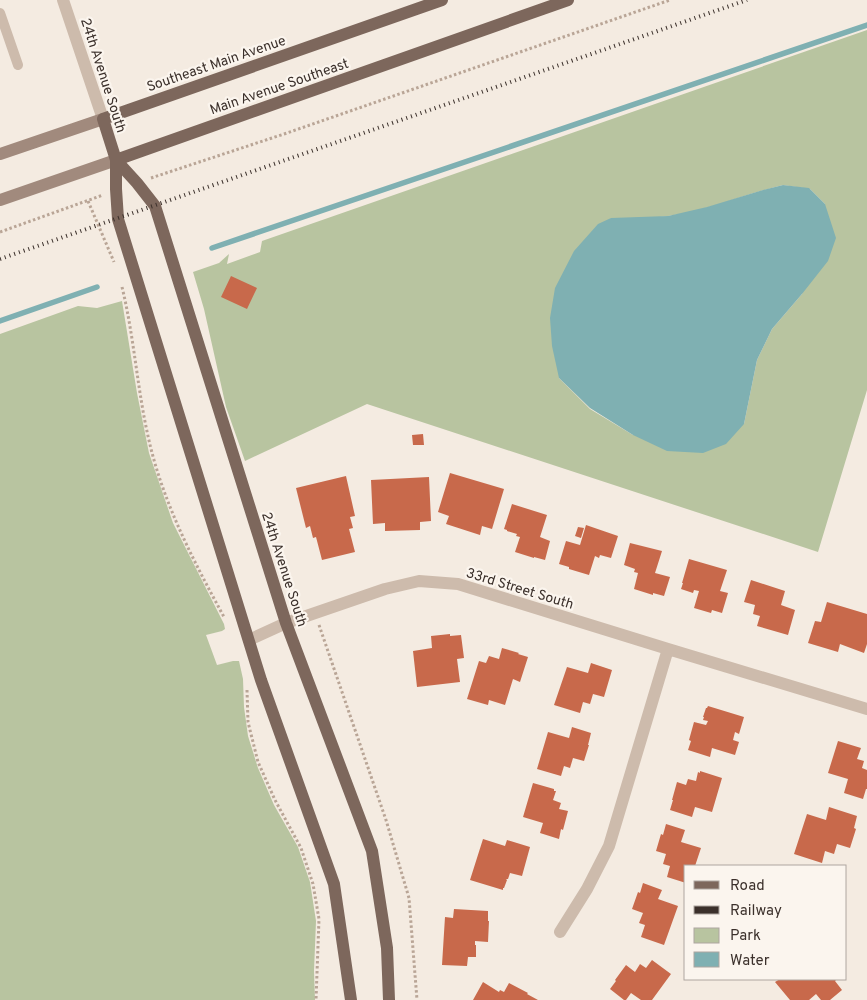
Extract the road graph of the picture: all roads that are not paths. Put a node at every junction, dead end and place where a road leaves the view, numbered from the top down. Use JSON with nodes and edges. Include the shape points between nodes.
{"nodes":[{"id":1,"x":63,"y":0,"type":"edge"},
{"id":2,"x":442,"y":0,"type":"edge"},
{"id":3,"x":568,"y":0,"type":"edge"},
{"id":4,"x":0,"y":13,"type":"edge"},
{"id":5,"x":18,"y":65,"type":"dead end"},
{"id":6,"x":103,"y":119,"type":"junction"},
{"id":7,"x":0,"y":154,"type":"edge"},
{"id":8,"x":116,"y":160,"type":"junction"},
{"id":9,"x":0,"y":200,"type":"edge"},
{"id":10,"x":286,"y":623,"type":"junction"},
{"id":11,"x":248,"y":640,"type":"junction"},
{"id":12,"x":668,"y":649,"type":"junction"},
{"id":13,"x":867,"y":709,"type":"edge"},
{"id":14,"x":560,"y":932,"type":"dead end"},
{"id":15,"x":351,"y":1000,"type":"edge"},
{"id":16,"x":389,"y":1000,"type":"edge"}],
"edges":[{"from":1,"to":6,"type":"street","name":"24th Avenue South"},
{"from":2,"to":6,"type":"main road","name":"Southeast Main Avenue"},
{"from":3,"to":8,"type":"main road","name":"Main Avenue Southeast"},
{"from":4,"to":5,"type":"lane"},
{"from":6,"to":7,"type":"main road","name":"Southeast Main Avenue"},
{"from":6,"to":8,"type":"main road","name":"24th Avenue South"},
{"from":8,"to":9,"type":"main road","name":"Main Avenue Southeast"},
{"from":8,"to":10,"type":"main road","name":"24th Avenue South","via":[[155,206]]},
{"from":8,"to":11,"type":"main road","name":"24th Avenue South","via":[[118,219]]},
{"from":10,"to":11,"type":"street","name":"33rd Street South"},
{"from":10,"to":12,"type":"street","name":"33rd Street South","via":[[410,583],[458,584]]},
{"from":10,"to":16,"type":"main road","name":"24th Avenue South","via":[[372,852],[387,948]]},
{"from":11,"to":15,"type":"main road","name":"24th Avenue South","via":[[334,884]]},
{"from":12,"to":13,"type":"street","name":"33rd Street South"},
{"from":12,"to":14,"type":"street","via":[[609,846],[588,889]]}]}
